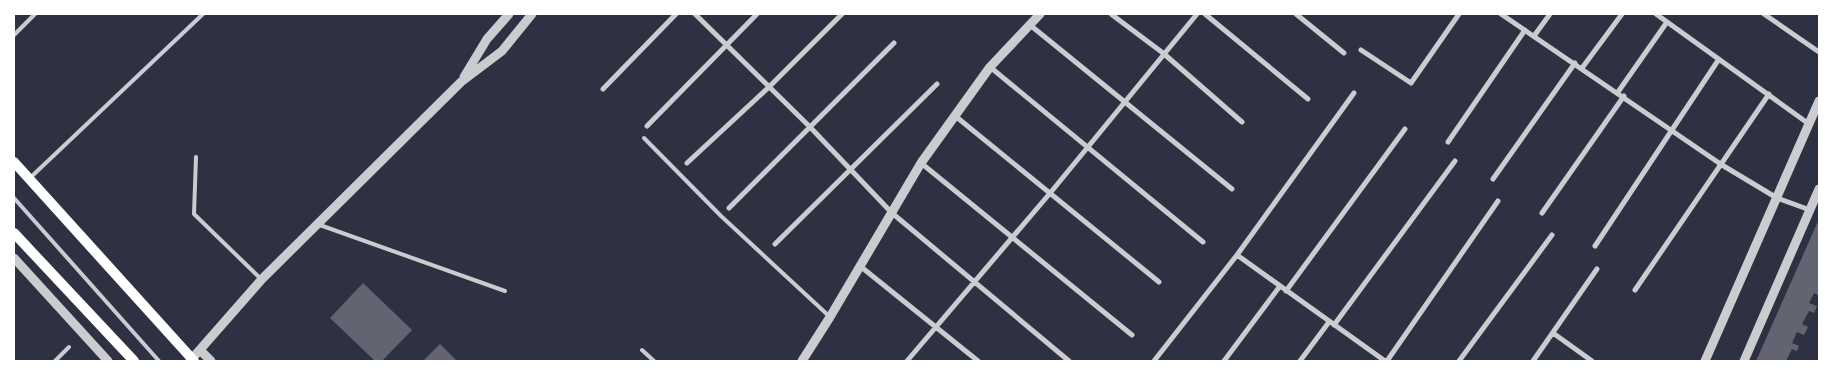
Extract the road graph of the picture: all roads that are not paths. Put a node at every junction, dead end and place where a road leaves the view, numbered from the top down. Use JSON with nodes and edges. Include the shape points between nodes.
{"nodes":[{"id":1,"x":36,"y":14,"type":"edge"},
{"id":2,"x":203,"y":14,"type":"edge"},
{"id":3,"x":509,"y":14,"type":"edge"},
{"id":4,"x":532,"y":14,"type":"edge"},
{"id":5,"x":676,"y":14,"type":"edge"},
{"id":6,"x":694,"y":14,"type":"edge"},
{"id":7,"x":757,"y":14,"type":"edge"},
{"id":8,"x":842,"y":14,"type":"edge"},
{"id":9,"x":1040,"y":14,"type":"edge"},
{"id":10,"x":1111,"y":14,"type":"edge"},
{"id":11,"x":1197,"y":14,"type":"edge"},
{"id":12,"x":1205,"y":14,"type":"edge"},
{"id":13,"x":1296,"y":14,"type":"edge"},
{"id":14,"x":1459,"y":14,"type":"edge"},
{"id":15,"x":1501,"y":14,"type":"edge"},
{"id":16,"x":1550,"y":14,"type":"edge"},
{"id":17,"x":1622,"y":14,"type":"edge"},
{"id":18,"x":1656,"y":14,"type":"edge"},
{"id":19,"x":1764,"y":14,"type":"edge"},
{"id":20,"x":1667,"y":22,"type":"junction"},
{"id":21,"x":1030,"y":25,"type":"junction"},
{"id":22,"x":1525,"y":30,"type":"junction"},
{"id":23,"x":14,"y":35,"type":"edge"},
{"id":24,"x":1534,"y":36,"type":"junction"},
{"id":25,"x":894,"y":43,"type":"dead end"},
{"id":26,"x":726,"y":45,"type":"junction"},
{"id":27,"x":1361,"y":50,"type":"dead end"},
{"id":28,"x":1819,"y":52,"type":"edge"},
{"id":29,"x":1163,"y":53,"type":"junction"},
{"id":30,"x":1344,"y":53,"type":"dead end"},
{"id":31,"x":1720,"y":59,"type":"junction"},
{"id":32,"x":1575,"y":63,"type":"junction"},
{"id":33,"x":990,"y":67,"type":"junction"},
{"id":34,"x":1582,"y":68,"type":"junction"},
{"id":35,"x":462,"y":82,"type":"junction"},
{"id":36,"x":937,"y":84,"type":"dead end"},
{"id":37,"x":769,"y":87,"type":"junction"},
{"id":38,"x":602,"y":89,"type":"dead end"},
{"id":39,"x":1618,"y":92,"type":"junction"},
{"id":40,"x":1354,"y":93,"type":"dead end"},
{"id":41,"x":1769,"y":94,"type":"junction"},
{"id":42,"x":1624,"y":96,"type":"junction"},
{"id":43,"x":1308,"y":99,"type":"dead end"},
{"id":44,"x":1124,"y":101,"type":"junction"},
{"id":45,"x":1819,"y":101,"type":"edge"},
{"id":46,"x":954,"y":115,"type":"junction"},
{"id":47,"x":1242,"y":122,"type":"dead end"},
{"id":48,"x":1809,"y":124,"type":"junction"},
{"id":49,"x":647,"y":126,"type":"dead end"},
{"id":50,"x":808,"y":126,"type":"junction"},
{"id":51,"x":1405,"y":129,"type":"dead end"},
{"id":52,"x":1672,"y":129,"type":"junction"},
{"id":53,"x":644,"y":138,"type":"dead end"},
{"id":54,"x":1448,"y":142,"type":"dead end"},
{"id":55,"x":1088,"y":146,"type":"junction"},
{"id":56,"x":196,"y":158,"type":"dead end"},
{"id":57,"x":1455,"y":161,"type":"dead end"},
{"id":58,"x":14,"y":162,"type":"edge"},
{"id":59,"x":921,"y":163,"type":"junction"},
{"id":60,"x":687,"y":164,"type":"dead end"},
{"id":61,"x":1722,"y":165,"type":"junction"},
{"id":62,"x":850,"y":169,"type":"junction"},
{"id":63,"x":29,"y":179,"type":"junction"},
{"id":64,"x":1493,"y":179,"type":"dead end"},
{"id":65,"x":1232,"y":189,"type":"dead end"},
{"id":66,"x":1819,"y":189,"type":"edge"},
{"id":67,"x":1051,"y":192,"type":"junction"},
{"id":68,"x":14,"y":198,"type":"edge"},
{"id":69,"x":1777,"y":198,"type":"junction"},
{"id":70,"x":1498,"y":201,"type":"dead end"},
{"id":71,"x":729,"y":208,"type":"dead end"},
{"id":72,"x":1810,"y":210,"type":"junction"},
{"id":73,"x":892,"y":213,"type":"junction"},
{"id":74,"x":1542,"y":213,"type":"dead end"},
{"id":75,"x":317,"y":224,"type":"junction"},
{"id":76,"x":14,"y":233,"type":"edge"},
{"id":77,"x":1552,"y":235,"type":"dead end"},
{"id":78,"x":1011,"y":236,"type":"junction"},
{"id":79,"x":1203,"y":242,"type":"dead end"},
{"id":80,"x":775,"y":244,"type":"dead end"},
{"id":81,"x":1595,"y":246,"type":"dead end"},
{"id":82,"x":1237,"y":255,"type":"junction"},
{"id":83,"x":14,"y":258,"type":"edge"},
{"id":84,"x":860,"y":266,"type":"junction"},
{"id":85,"x":1597,"y":269,"type":"dead end"},
{"id":86,"x":262,"y":279,"type":"junction"},
{"id":87,"x":973,"y":282,"type":"junction"},
{"id":88,"x":1158,"y":282,"type":"dead end"},
{"id":89,"x":1280,"y":286,"type":"junction"},
{"id":90,"x":1635,"y":290,"type":"dead end"},
{"id":91,"x":504,"y":291,"type":"dead end"},
{"id":92,"x":1286,"y":291,"type":"junction"},
{"id":93,"x":830,"y":317,"type":"junction"},
{"id":94,"x":1332,"y":323,"type":"junction"},
{"id":95,"x":936,"y":326,"type":"junction"},
{"id":96,"x":1553,"y":333,"type":"junction"},
{"id":97,"x":1132,"y":335,"type":"dead end"},
{"id":98,"x":69,"y":346,"type":"dead end"},
{"id":99,"x":200,"y":350,"type":"junction"},
{"id":100,"x":642,"y":350,"type":"dead end"},
{"id":101,"x":1377,"y":356,"type":"junction"},
{"id":102,"x":55,"y":361,"type":"edge"},
{"id":103,"x":108,"y":361,"type":"edge"},
{"id":104,"x":134,"y":361,"type":"edge"},
{"id":105,"x":159,"y":361,"type":"edge"},
{"id":106,"x":192,"y":361,"type":"edge"},
{"id":107,"x":211,"y":361,"type":"edge"},
{"id":108,"x":654,"y":361,"type":"edge"},
{"id":109,"x":802,"y":361,"type":"edge"},
{"id":110,"x":907,"y":361,"type":"edge"},
{"id":111,"x":978,"y":361,"type":"edge"},
{"id":112,"x":1069,"y":361,"type":"edge"},
{"id":113,"x":1154,"y":361,"type":"edge"},
{"id":114,"x":1224,"y":361,"type":"edge"},
{"id":115,"x":1300,"y":361,"type":"edge"},
{"id":116,"x":1374,"y":361,"type":"edge"},
{"id":117,"x":1386,"y":361,"type":"edge"},
{"id":118,"x":1459,"y":361,"type":"edge"},
{"id":119,"x":1533,"y":361,"type":"edge"},
{"id":120,"x":1592,"y":361,"type":"edge"},
{"id":121,"x":1705,"y":361,"type":"edge"},
{"id":122,"x":1744,"y":361,"type":"edge"}],
"edges":[{"from":1,"to":23,"type":"lane"},
{"from":2,"to":63,"type":"lane"},
{"from":3,"to":35,"type":"street","via":[[487,39]]},
{"from":4,"to":35,"type":"street","via":[[502,51]]},
{"from":5,"to":38,"type":"street"},
{"from":6,"to":26,"type":"street"},
{"from":7,"to":26,"type":"street"},
{"from":8,"to":37,"type":"street"},
{"from":9,"to":21,"type":"street"},
{"from":10,"to":29,"type":"street"},
{"from":11,"to":29,"type":"street"},
{"from":12,"to":43,"type":"street"},
{"from":13,"to":30,"type":"street"},
{"from":14,"to":27,"type":"street","via":[[1411,84]]},
{"from":15,"to":22,"type":"street"},
{"from":16,"to":24,"type":"street"},
{"from":17,"to":34,"type":"street"},
{"from":18,"to":20,"type":"street"},
{"from":19,"to":28,"type":"street"},
{"from":20,"to":31,"type":"street"},
{"from":20,"to":39,"type":"street"},
{"from":21,"to":33,"type":"street"},
{"from":21,"to":44,"type":"street"},
{"from":22,"to":24,"type":"street"},
{"from":22,"to":54,"type":"street"},
{"from":24,"to":32,"type":"street"},
{"from":25,"to":50,"type":"street"},
{"from":26,"to":37,"type":"street"},
{"from":26,"to":49,"type":"street"},
{"from":29,"to":44,"type":"street"},
{"from":29,"to":47,"type":"street"},
{"from":31,"to":41,"type":"street"},
{"from":31,"to":52,"type":"street"},
{"from":32,"to":34,"type":"street"},
{"from":32,"to":64,"type":"street"},
{"from":33,"to":46,"type":"street"},
{"from":33,"to":55,"type":"street"},
{"from":34,"to":39,"type":"street"},
{"from":35,"to":75,"type":"street"},
{"from":36,"to":62,"type":"street"},
{"from":37,"to":50,"type":"street"},
{"from":37,"to":60,"type":"street"},
{"from":39,"to":42,"type":"street"},
{"from":40,"to":82,"type":"street"},
{"from":41,"to":48,"type":"street"},
{"from":41,"to":61,"type":"street"},
{"from":42,"to":52,"type":"street"},
{"from":42,"to":74,"type":"street"},
{"from":44,"to":55,"type":"street"},
{"from":44,"to":65,"type":"street"},
{"from":45,"to":48,"type":"street"},
{"from":46,"to":59,"type":"street"},
{"from":46,"to":67,"type":"street"},
{"from":48,"to":69,"type":"street"},
{"from":50,"to":62,"type":"street"},
{"from":50,"to":71,"type":"street"},
{"from":51,"to":92,"type":"street"},
{"from":52,"to":61,"type":"street"},
{"from":52,"to":81,"type":"street"},
{"from":53,"to":93,"type":"lane","via":[[721,216]]},
{"from":55,"to":67,"type":"street"},
{"from":55,"to":79,"type":"street"},
{"from":56,"to":86,"type":"lane","via":[[194,214]]},
{"from":57,"to":94,"type":"street"},
{"from":58,"to":63,"type":"main road"},
{"from":59,"to":73,"type":"street"},
{"from":59,"to":78,"type":"street"},
{"from":61,"to":69,"type":"street"},
{"from":61,"to":90,"type":"street"},
{"from":62,"to":73,"type":"street"},
{"from":62,"to":80,"type":"street"},
{"from":63,"to":106,"type":"main road"},
{"from":66,"to":72,"type":"street"},
{"from":67,"to":78,"type":"street"},
{"from":67,"to":88,"type":"street"},
{"from":68,"to":105,"type":"lane"},
{"from":69,"to":72,"type":"street"},
{"from":69,"to":121,"type":"street"},
{"from":70,"to":117,"type":"street"},
{"from":72,"to":122,"type":"street"},
{"from":73,"to":84,"type":"street"},
{"from":73,"to":87,"type":"street"},
{"from":75,"to":86,"type":"street"},
{"from":75,"to":91,"type":"lane"},
{"from":76,"to":104,"type":"main road"},
{"from":77,"to":118,"type":"street"},
{"from":78,"to":87,"type":"street"},
{"from":78,"to":97,"type":"street"},
{"from":82,"to":89,"type":"street"},
{"from":82,"to":113,"type":"street"},
{"from":83,"to":103,"type":"street"},
{"from":84,"to":93,"type":"street"},
{"from":84,"to":95,"type":"street"},
{"from":85,"to":96,"type":"street"},
{"from":86,"to":99,"type":"street"},
{"from":87,"to":95,"type":"street"},
{"from":87,"to":112,"type":"street"},
{"from":89,"to":92,"type":"street"},
{"from":89,"to":114,"type":"street"},
{"from":92,"to":94,"type":"street"},
{"from":93,"to":109,"type":"street"},
{"from":94,"to":101,"type":"street"},
{"from":94,"to":115,"type":"street"},
{"from":95,"to":110,"type":"street"},
{"from":95,"to":111,"type":"street"},
{"from":96,"to":119,"type":"street"},
{"from":96,"to":120,"type":"street"},
{"from":98,"to":102,"type":"lane"},
{"from":99,"to":106,"type":"street"},
{"from":99,"to":107,"type":"street"},
{"from":100,"to":108,"type":"lane"},
{"from":101,"to":116,"type":"street"},
{"from":101,"to":117,"type":"street"}]}
